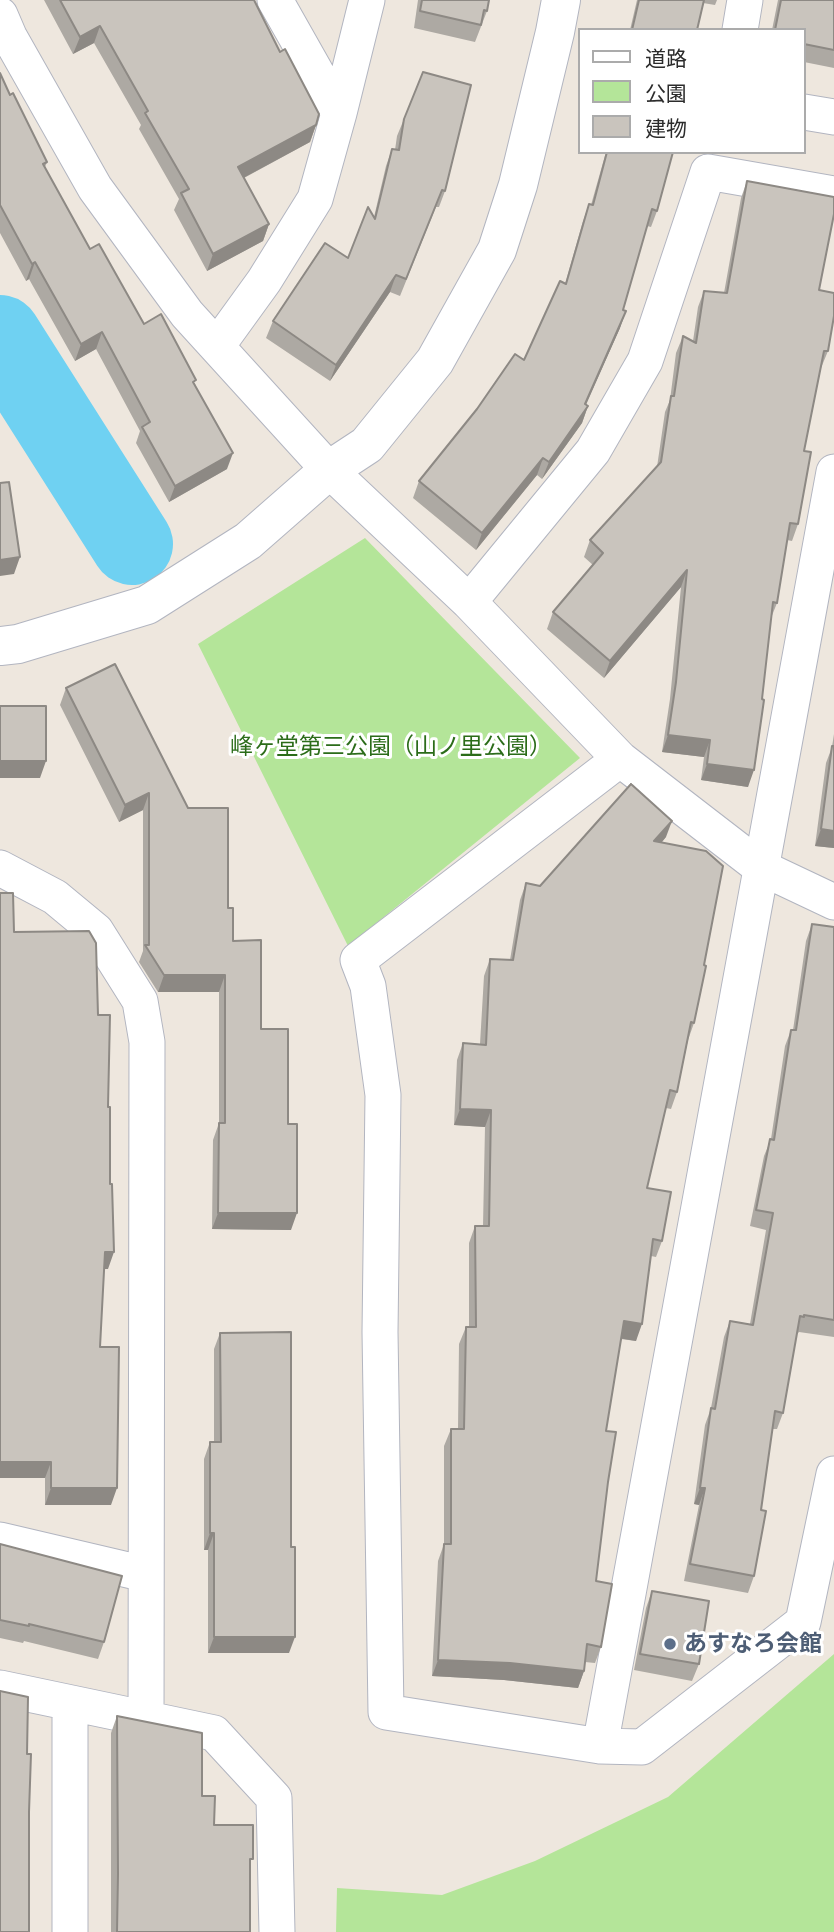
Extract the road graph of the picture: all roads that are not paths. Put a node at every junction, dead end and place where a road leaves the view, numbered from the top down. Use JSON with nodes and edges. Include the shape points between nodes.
{"nodes":[{"id":1,"x":275,"y":0,"type":"edge"},
{"id":2,"x":367,"y":0,"type":"edge"},
{"id":3,"x":561,"y":0,"type":"edge"},
{"id":4,"x":745,"y":0,"type":"edge"},
{"id":5,"x":0,"y":15,"type":"edge"},
{"id":6,"x":740,"y":28,"type":"edge"},
{"id":7,"x":806,"y":112,"type":"edge"},
{"id":8,"x":339,"y":113,"type":"junction"},
{"id":9,"x":834,"y":117,"type":"edge"},
{"id":10,"x":834,"y":194,"type":"edge"},
{"id":11,"x":217,"y":346,"type":"junction"},
{"id":12,"x":329,"y":470,"type":"junction"},
{"id":13,"x":834,"y":472,"type":"edge"},
{"id":14,"x":468,"y":602,"type":"junction"},
{"id":15,"x":0,"y":646,"type":"edge"},
{"id":16,"x":620,"y":759,"type":"junction"},
{"id":17,"x":760,"y":867,"type":"junction"},
{"id":18,"x":0,"y":868,"type":"edge"},
{"id":19,"x":834,"y":902,"type":"edge"},
{"id":20,"x":834,"y":1474,"type":"edge"},
{"id":21,"x":0,"y":1540,"type":"edge"},
{"id":22,"x":145,"y":1574,"type":"junction"},
{"id":23,"x":0,"y":1688,"type":"edge"},
{"id":24,"x":71,"y":1703,"type":"junction"},
{"id":25,"x":146,"y":1718,"type":"junction"},
{"id":26,"x":600,"y":1746,"type":"junction"},
{"id":27,"x":70,"y":1932,"type":"edge"},
{"id":28,"x":277,"y":1932,"type":"edge"}],
"edges":[{"from":1,"to":8,"type":"street"},
{"from":2,"to":8,"type":"street"},
{"from":3,"to":12,"type":"street","via":[[518,185],[497,250],[435,361],[367,445]]},
{"from":4,"to":6,"type":"street"},
{"from":5,"to":11,"type":"street","via":[[94,188],[187,314]]},
{"from":7,"to":9,"type":"street"},
{"from":8,"to":11,"type":"street","via":[[315,200]]},
{"from":10,"to":14,"type":"street","via":[[708,172],[645,361],[593,451]]},
{"from":11,"to":12,"type":"street"},
{"from":12,"to":14,"type":"street"},
{"from":12,"to":15,"type":"street","via":[[248,541],[147,605]]},
{"from":13,"to":17,"type":"street"},
{"from":14,"to":16,"type":"street"},
{"from":16,"to":17,"type":"street"},
{"from":16,"to":26,"type":"street","via":[[358,960],[368,986],[383,1096],[380,1332],[386,1712]]},
{"from":17,"to":19,"type":"street"},
{"from":17,"to":26,"type":"street"},
{"from":18,"to":22,"type":"street","via":[[55,897],[96,931],[140,1001],[147,1042]]},
{"from":20,"to":26,"type":"street","via":[[803,1622],[642,1747]]},
{"from":21,"to":22,"type":"street"},
{"from":22,"to":25,"type":"street"},
{"from":23,"to":24,"type":"street"},
{"from":24,"to":25,"type":"street"},
{"from":24,"to":27,"type":"street"},
{"from":25,"to":28,"type":"street","via":[[214,1733],[274,1798]]}]}
